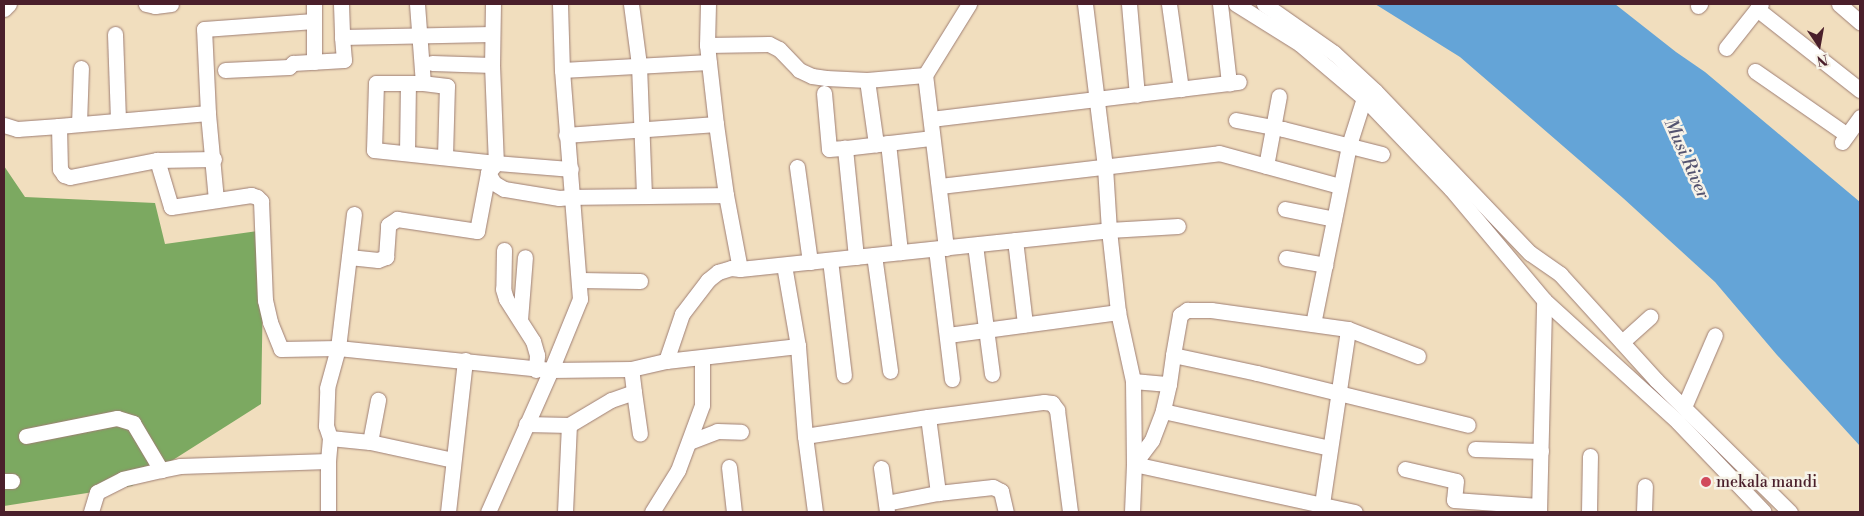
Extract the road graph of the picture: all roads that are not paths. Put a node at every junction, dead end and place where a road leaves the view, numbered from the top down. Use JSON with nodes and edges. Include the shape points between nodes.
{"nodes":[{"id":1,"x":9,"y":4,"type":"edge"},
{"id":2,"x":146,"y":4,"type":"edge"},
{"id":3,"x":171,"y":4,"type":"edge"},
{"id":4,"x":314,"y":4,"type":"edge"},
{"id":5,"x":341,"y":4,"type":"edge"},
{"id":6,"x":417,"y":4,"type":"edge"},
{"id":7,"x":493,"y":4,"type":"edge"},
{"id":8,"x":560,"y":4,"type":"edge"},
{"id":9,"x":631,"y":4,"type":"edge"},
{"id":10,"x":708,"y":4,"type":"edge"},
{"id":11,"x":969,"y":4,"type":"edge"},
{"id":12,"x":1085,"y":4,"type":"edge"},
{"id":13,"x":1129,"y":4,"type":"edge"},
{"id":14,"x":1169,"y":4,"type":"edge"},
{"id":15,"x":1220,"y":4,"type":"edge"},
{"id":16,"x":1236,"y":4,"type":"edge"},
{"id":17,"x":1264,"y":4,"type":"edge"},
{"id":18,"x":1842,"y":4,"type":"edge"},
{"id":19,"x":1759,"y":6,"type":"edge"},
{"id":20,"x":4,"y":8,"type":"edge"},
{"id":21,"x":314,"y":21,"type":"junction"},
{"id":22,"x":1860,"y":22,"type":"edge"},
{"id":23,"x":115,"y":34,"type":"dead end"},
{"id":24,"x":492,"y":34,"type":"junction"},
{"id":25,"x":419,"y":35,"type":"junction"},
{"id":26,"x":342,"y":37,"type":"junction"},
{"id":27,"x":707,"y":45,"type":"junction"},
{"id":28,"x":1726,"y":48,"type":"dead end"},
{"id":29,"x":314,"y":62,"type":"junction"},
{"id":30,"x":709,"y":62,"type":"junction"},
{"id":31,"x":432,"y":63,"type":"dead end"},
{"id":32,"x":492,"y":65,"type":"junction"},
{"id":33,"x":639,"y":65,"type":"junction"},
{"id":34,"x":81,"y":68,"type":"dead end"},
{"id":35,"x":225,"y":70,"type":"dead end"},
{"id":36,"x":562,"y":70,"type":"junction"},
{"id":37,"x":1756,"y":71,"type":"dead end"},
{"id":38,"x":925,"y":75,"type":"junction"},
{"id":39,"x":867,"y":80,"type":"junction"},
{"id":40,"x":408,"y":83,"type":"junction"},
{"id":41,"x":423,"y":83,"type":"junction"},
{"id":42,"x":1181,"y":89,"type":"junction"},
{"id":43,"x":1860,"y":90,"type":"edge"},
{"id":44,"x":824,"y":93,"type":"dead end"},
{"id":45,"x":1138,"y":94,"type":"junction"},
{"id":46,"x":1279,"y":96,"type":"dead end"},
{"id":47,"x":1096,"y":98,"type":"junction"},
{"id":48,"x":1364,"y":98,"type":"junction"},
{"id":49,"x":208,"y":113,"type":"junction"},
{"id":50,"x":1860,"y":117,"type":"edge"},
{"id":51,"x":931,"y":118,"type":"junction"},
{"id":52,"x":118,"y":120,"type":"junction"},
{"id":53,"x":1236,"y":120,"type":"dead end"},
{"id":54,"x":79,"y":124,"type":"junction"},
{"id":55,"x":716,"y":124,"type":"junction"},
{"id":56,"x":4,"y":125,"type":"edge"},
{"id":57,"x":59,"y":126,"type":"junction"},
{"id":58,"x":1272,"y":127,"type":"junction"},
{"id":59,"x":641,"y":129,"type":"junction"},
{"id":60,"x":566,"y":135,"type":"junction"},
{"id":61,"x":932,"y":138,"type":"junction"},
{"id":62,"x":882,"y":144,"type":"junction"},
{"id":63,"x":1349,"y":145,"type":"junction"},
{"id":64,"x":845,"y":148,"type":"junction"},
{"id":65,"x":407,"y":153,"type":"junction"},
{"id":66,"x":1382,"y":154,"type":"dead end"},
{"id":67,"x":445,"y":156,"type":"junction"},
{"id":68,"x":214,"y":159,"type":"junction"},
{"id":69,"x":157,"y":160,"type":"junction"},
{"id":70,"x":1266,"y":166,"type":"junction"},
{"id":71,"x":798,"y":167,"type":"dead end"},
{"id":72,"x":1105,"y":167,"type":"junction"},
{"id":73,"x":492,"y":168,"type":"junction"},
{"id":74,"x":571,"y":169,"type":"junction"},
{"id":75,"x":1456,"y":184,"type":"junction"},
{"id":76,"x":940,"y":186,"type":"junction"},
{"id":77,"x":1340,"y":186,"type":"junction"},
{"id":78,"x":644,"y":195,"type":"junction"},
{"id":79,"x":726,"y":195,"type":"junction"},
{"id":80,"x":572,"y":197,"type":"junction"},
{"id":81,"x":216,"y":200,"type":"junction"},
{"id":82,"x":1285,"y":209,"type":"dead end"},
{"id":83,"x":354,"y":214,"type":"dead end"},
{"id":84,"x":1334,"y":218,"type":"junction"},
{"id":85,"x":1178,"y":226,"type":"dead end"},
{"id":86,"x":1109,"y":230,"type":"junction"},
{"id":87,"x":1015,"y":240,"type":"junction"},
{"id":88,"x":975,"y":245,"type":"junction"},
{"id":89,"x":941,"y":248,"type":"junction"},
{"id":90,"x":504,"y":250,"type":"dead end"},
{"id":91,"x":900,"y":252,"type":"junction"},
{"id":92,"x":874,"y":255,"type":"junction"},
{"id":93,"x":350,"y":257,"type":"junction"},
{"id":94,"x":525,"y":257,"type":"dead end"},
{"id":95,"x":856,"y":257,"type":"junction"},
{"id":96,"x":1286,"y":258,"type":"dead end"},
{"id":97,"x":830,"y":260,"type":"junction"},
{"id":98,"x":810,"y":262,"type":"junction"},
{"id":99,"x":784,"y":265,"type":"junction"},
{"id":100,"x":1325,"y":265,"type":"junction"},
{"id":101,"x":740,"y":269,"type":"junction"},
{"id":102,"x":580,"y":280,"type":"junction"},
{"id":103,"x":640,"y":281,"type":"dead end"},
{"id":104,"x":1544,"y":300,"type":"junction"},
{"id":105,"x":1118,"y":312,"type":"junction"},
{"id":106,"x":1650,"y":317,"type":"dead end"},
{"id":107,"x":520,"y":320,"type":"junction"},
{"id":108,"x":1025,"y":324,"type":"junction"},
{"id":109,"x":1313,"y":324,"type":"junction"},
{"id":110,"x":1348,"y":329,"type":"junction"},
{"id":111,"x":986,"y":330,"type":"junction"},
{"id":112,"x":948,"y":335,"type":"junction"},
{"id":113,"x":1714,"y":335,"type":"dead end"},
{"id":114,"x":1622,"y":342,"type":"junction"},
{"id":115,"x":798,"y":346,"type":"junction"},
{"id":116,"x":338,"y":348,"type":"junction"},
{"id":117,"x":1173,"y":356,"type":"junction"},
{"id":118,"x":1418,"y":356,"type":"dead end"},
{"id":119,"x":702,"y":358,"type":"junction"},
{"id":120,"x":465,"y":360,"type":"junction"},
{"id":121,"x":666,"y":361,"type":"junction"},
{"id":122,"x":631,"y":368,"type":"junction"},
{"id":123,"x":536,"y":370,"type":"junction"},
{"id":124,"x":551,"y":370,"type":"junction"},
{"id":125,"x":890,"y":371,"type":"dead end"},
{"id":126,"x":992,"y":374,"type":"dead end"},
{"id":127,"x":844,"y":375,"type":"dead end"},
{"id":128,"x":952,"y":379,"type":"dead end"},
{"id":129,"x":1133,"y":381,"type":"junction"},
{"id":130,"x":1169,"y":384,"type":"junction"},
{"id":131,"x":634,"y":392,"type":"junction"},
{"id":132,"x":1339,"y":394,"type":"junction"},
{"id":133,"x":378,"y":400,"type":"dead end"},
{"id":134,"x":1684,"y":407,"type":"junction"},
{"id":135,"x":1163,"y":411,"type":"junction"},
{"id":136,"x":928,"y":417,"type":"junction"},
{"id":137,"x":526,"y":424,"type":"junction"},
{"id":138,"x":568,"y":425,"type":"junction"},
{"id":139,"x":1468,"y":425,"type":"dead end"},
{"id":140,"x":741,"y":432,"type":"dead end"},
{"id":141,"x":640,"y":434,"type":"dead end"},
{"id":142,"x":26,"y":436,"type":"dead end"},
{"id":143,"x":805,"y":436,"type":"junction"},
{"id":144,"x":330,"y":438,"type":"junction"},
{"id":145,"x":370,"y":442,"type":"junction"},
{"id":146,"x":689,"y":442,"type":"junction"},
{"id":147,"x":1330,"y":448,"type":"junction"},
{"id":148,"x":1475,"y":449,"type":"dead end"},
{"id":149,"x":1541,"y":451,"type":"junction"},
{"id":150,"x":1590,"y":456,"type":"dead end"},
{"id":151,"x":453,"y":460,"type":"junction"},
{"id":152,"x":328,"y":461,"type":"junction"},
{"id":153,"x":1134,"y":464,"type":"junction"},
{"id":154,"x":729,"y":467,"type":"dead end"},
{"id":155,"x":881,"y":468,"type":"dead end"},
{"id":156,"x":1405,"y":469,"type":"dead end"},
{"id":157,"x":161,"y":470,"type":"junction"},
{"id":158,"x":1645,"y":486,"type":"dead end"},
{"id":159,"x":938,"y":493,"type":"junction"},
{"id":160,"x":1322,"y":504,"type":"junction"},
{"id":161,"x":886,"y":508,"type":"edge"},
{"id":162,"x":1539,"y":509,"type":"edge"},
{"id":163,"x":91,"y":512,"type":"edge"},
{"id":164,"x":328,"y":512,"type":"edge"},
{"id":165,"x":448,"y":512,"type":"edge"},
{"id":166,"x":488,"y":512,"type":"edge"},
{"id":167,"x":565,"y":512,"type":"edge"},
{"id":168,"x":652,"y":512,"type":"edge"},
{"id":169,"x":734,"y":512,"type":"edge"},
{"id":170,"x":815,"y":512,"type":"edge"},
{"id":171,"x":1006,"y":512,"type":"edge"},
{"id":172,"x":1070,"y":512,"type":"edge"},
{"id":173,"x":1132,"y":512,"type":"edge"},
{"id":174,"x":1355,"y":512,"type":"edge"},
{"id":175,"x":1589,"y":512,"type":"edge"},
{"id":176,"x":1644,"y":512,"type":"edge"},
{"id":177,"x":1764,"y":512,"type":"edge"},
{"id":178,"x":1790,"y":512,"type":"edge"}],
"edges":[{"from":1,"to":20,"type":"street"},
{"from":2,"to":3,"type":"street"},
{"from":4,"to":21,"type":"street"},
{"from":5,"to":26,"type":"street"},
{"from":6,"to":25,"type":"street"},
{"from":7,"to":24,"type":"street"},
{"from":8,"to":36,"type":"street"},
{"from":9,"to":33,"type":"street"},
{"from":10,"to":27,"type":"street"},
{"from":11,"to":38,"type":"street"},
{"from":12,"to":47,"type":"street"},
{"from":13,"to":45,"type":"street"},
{"from":14,"to":42,"type":"street"},
{"from":15,"to":42,"type":"street","via":[[1234,82]]},
{"from":16,"to":48,"type":"street","via":[[1300,44]]},
{"from":17,"to":75,"type":"street","via":[[1334,53],[1374,90]]},
{"from":18,"to":22,"type":"street"},
{"from":19,"to":28,"type":"street"},
{"from":19,"to":43,"type":"street"},
{"from":21,"to":29,"type":"street"},
{"from":21,"to":49,"type":"street","via":[[204,29]]},
{"from":23,"to":52,"type":"street"},
{"from":24,"to":25,"type":"street"},
{"from":24,"to":32,"type":"street"},
{"from":25,"to":26,"type":"street"},
{"from":25,"to":41,"type":"street"},
{"from":26,"to":29,"type":"street","via":[[344,60]]},
{"from":27,"to":30,"type":"street"},
{"from":27,"to":39,"type":"street","via":[[769,44],[780,49],[799,70],[812,76]]},
{"from":29,"to":35,"type":"street","via":[[293,63],[289,67]]},
{"from":30,"to":33,"type":"street"},
{"from":30,"to":55,"type":"street"},
{"from":31,"to":32,"type":"street"},
{"from":32,"to":73,"type":"street"},
{"from":33,"to":36,"type":"street"},
{"from":33,"to":59,"type":"street"},
{"from":34,"to":54,"type":"street"},
{"from":36,"to":60,"type":"street"},
{"from":37,"to":50,"type":"street","via":[[1845,139]]},
{"from":38,"to":39,"type":"street"},
{"from":38,"to":51,"type":"street"},
{"from":39,"to":62,"type":"street"},
{"from":40,"to":41,"type":"street"},
{"from":40,"to":65,"type":"street"},
{"from":40,"to":65,"type":"street","via":[[376,83],[374,142],[374,150]]},
{"from":41,"to":67,"type":"street","via":[[447,86]]},
{"from":42,"to":45,"type":"street"},
{"from":44,"to":64,"type":"street","via":[[829,149]]},
{"from":45,"to":47,"type":"street"},
{"from":46,"to":58,"type":"street"},
{"from":47,"to":51,"type":"street"},
{"from":47,"to":72,"type":"street"},
{"from":48,"to":63,"type":"street"},
{"from":48,"to":75,"type":"street"},
{"from":49,"to":52,"type":"street"},
{"from":49,"to":68,"type":"street"},
{"from":51,"to":61,"type":"street"},
{"from":52,"to":54,"type":"street"},
{"from":53,"to":58,"type":"street"},
{"from":54,"to":57,"type":"street"},
{"from":55,"to":59,"type":"street"},
{"from":55,"to":79,"type":"street"},
{"from":56,"to":57,"type":"street","via":[[17,129]]},
{"from":57,"to":69,"type":"street","via":[[60,170],[64,175],[70,177]]},
{"from":58,"to":63,"type":"street"},
{"from":58,"to":70,"type":"street"},
{"from":59,"to":60,"type":"street"},
{"from":59,"to":78,"type":"street"},
{"from":60,"to":74,"type":"street"},
{"from":61,"to":62,"type":"street"},
{"from":61,"to":76,"type":"street"},
{"from":62,"to":64,"type":"street"},
{"from":62,"to":91,"type":"street"},
{"from":63,"to":66,"type":"street"},
{"from":63,"to":77,"type":"street"},
{"from":64,"to":95,"type":"street"},
{"from":65,"to":67,"type":"street"},
{"from":67,"to":73,"type":"street"},
{"from":68,"to":69,"type":"street"},
{"from":68,"to":81,"type":"street"},
{"from":69,"to":81,"type":"street","via":[[171,207]]},
{"from":70,"to":72,"type":"street","via":[[1219,153]]},
{"from":70,"to":77,"type":"street"},
{"from":71,"to":98,"type":"street"},
{"from":72,"to":76,"type":"street"},
{"from":72,"to":86,"type":"street"},
{"from":73,"to":74,"type":"street"},
{"from":73,"to":80,"type":"street","via":[[494,183],[504,190]]},
{"from":73,"to":93,"type":"street","via":[[477,231],[397,220],[388,225],[386,257],[378,260]]},
{"from":74,"to":80,"type":"street"},
{"from":75,"to":104,"type":"street"},
{"from":75,"to":114,"type":"street","via":[[1530,253],[1560,274]]},
{"from":76,"to":89,"type":"street"},
{"from":77,"to":84,"type":"street"},
{"from":78,"to":79,"type":"street"},
{"from":78,"to":80,"type":"street"},
{"from":79,"to":101,"type":"street"},
{"from":80,"to":102,"type":"street"},
{"from":81,"to":116,"type":"street","via":[[250,195],[261,201],[265,300],[281,348]]},
{"from":82,"to":84,"type":"street"},
{"from":83,"to":93,"type":"street"},
{"from":84,"to":100,"type":"street"},
{"from":85,"to":86,"type":"street"},
{"from":86,"to":87,"type":"street"},
{"from":86,"to":105,"type":"street"},
{"from":87,"to":88,"type":"street"},
{"from":87,"to":108,"type":"street"},
{"from":88,"to":89,"type":"street"},
{"from":88,"to":111,"type":"street"},
{"from":89,"to":91,"type":"street"},
{"from":89,"to":112,"type":"street"},
{"from":90,"to":107,"type":"street","via":[[503,289]]},
{"from":91,"to":92,"type":"street"},
{"from":92,"to":95,"type":"street"},
{"from":92,"to":125,"type":"street"},
{"from":93,"to":116,"type":"street"},
{"from":94,"to":107,"type":"street"},
{"from":95,"to":97,"type":"street"},
{"from":96,"to":100,"type":"street"},
{"from":97,"to":98,"type":"street"},
{"from":97,"to":127,"type":"street"},
{"from":98,"to":99,"type":"street"},
{"from":99,"to":101,"type":"street"},
{"from":99,"to":115,"type":"street"},
{"from":100,"to":109,"type":"street"},
{"from":101,"to":121,"type":"street","via":[[718,272],[708,280],[682,314]]},
{"from":102,"to":103,"type":"street"},
{"from":102,"to":124,"type":"street","via":[[580,299]]},
{"from":104,"to":149,"type":"street"},
{"from":104,"to":177,"type":"street","via":[[1678,422]]},
{"from":105,"to":108,"type":"street"},
{"from":105,"to":129,"type":"street"},
{"from":106,"to":114,"type":"street"},
{"from":107,"to":123,"type":"street","via":[[533,341],[537,355]]},
{"from":108,"to":111,"type":"street"},
{"from":109,"to":110,"type":"street"},
{"from":109,"to":117,"type":"street","via":[[1212,310],[1187,310],[1180,315]]},
{"from":110,"to":118,"type":"street"},
{"from":110,"to":132,"type":"street"},
{"from":111,"to":112,"type":"street"},
{"from":111,"to":126,"type":"street"},
{"from":112,"to":128,"type":"street"},
{"from":113,"to":134,"type":"street"},
{"from":114,"to":134,"type":"street"},
{"from":115,"to":119,"type":"street"},
{"from":115,"to":143,"type":"street"},
{"from":116,"to":120,"type":"street"},
{"from":116,"to":144,"type":"street","via":[[327,388],[326,426]]},
{"from":117,"to":130,"type":"street"},
{"from":117,"to":132,"type":"street"},
{"from":119,"to":121,"type":"street"},
{"from":119,"to":146,"type":"street","via":[[702,405]]},
{"from":120,"to":123,"type":"street"},
{"from":120,"to":151,"type":"street"},
{"from":121,"to":122,"type":"street"},
{"from":122,"to":124,"type":"street"},
{"from":122,"to":131,"type":"street"},
{"from":123,"to":124,"type":"street"},
{"from":124,"to":137,"type":"street"},
{"from":129,"to":130,"type":"street"},
{"from":129,"to":153,"type":"street"},
{"from":130,"to":135,"type":"street"},
{"from":131,"to":138,"type":"street","via":[[611,400]]},
{"from":131,"to":141,"type":"street"},
{"from":132,"to":139,"type":"street"},
{"from":132,"to":147,"type":"street"},
{"from":133,"to":145,"type":"street"},
{"from":134,"to":178,"type":"street"},
{"from":135,"to":147,"type":"street"},
{"from":135,"to":153,"type":"street","via":[[1152,440]]},
{"from":136,"to":143,"type":"street"},
{"from":136,"to":159,"type":"street"},
{"from":136,"to":172,"type":"street","via":[[1052,403],[1057,410]]},
{"from":137,"to":138,"type":"street"},
{"from":137,"to":166,"type":"street"},
{"from":138,"to":167,"type":"street"},
{"from":140,"to":146,"type":"street","via":[[717,431]]},
{"from":142,"to":157,"type":"street","via":[[117,418],[127,420],[133,423]]},
{"from":143,"to":170,"type":"street"},
{"from":144,"to":145,"type":"street"},
{"from":144,"to":152,"type":"street"},
{"from":145,"to":151,"type":"street"},
{"from":146,"to":168,"type":"street","via":[[678,470]]},
{"from":147,"to":160,"type":"street"},
{"from":148,"to":149,"type":"street"},
{"from":149,"to":162,"type":"street"},
{"from":150,"to":175,"type":"street"},
{"from":151,"to":165,"type":"street"},
{"from":152,"to":157,"type":"street","via":[[180,466]]},
{"from":152,"to":164,"type":"street"},
{"from":153,"to":160,"type":"street"},
{"from":153,"to":173,"type":"street"},
{"from":154,"to":169,"type":"street"},
{"from":155,"to":161,"type":"street"},
{"from":156,"to":162,"type":"street","via":[[1456,481],[1454,500]]},
{"from":157,"to":163,"type":"street","via":[[123,480],[97,492]]},
{"from":158,"to":176,"type":"street"},
{"from":159,"to":161,"type":"street"},
{"from":159,"to":171,"type":"street","via":[[993,487],[1002,491]]},
{"from":160,"to":174,"type":"street"}]}
